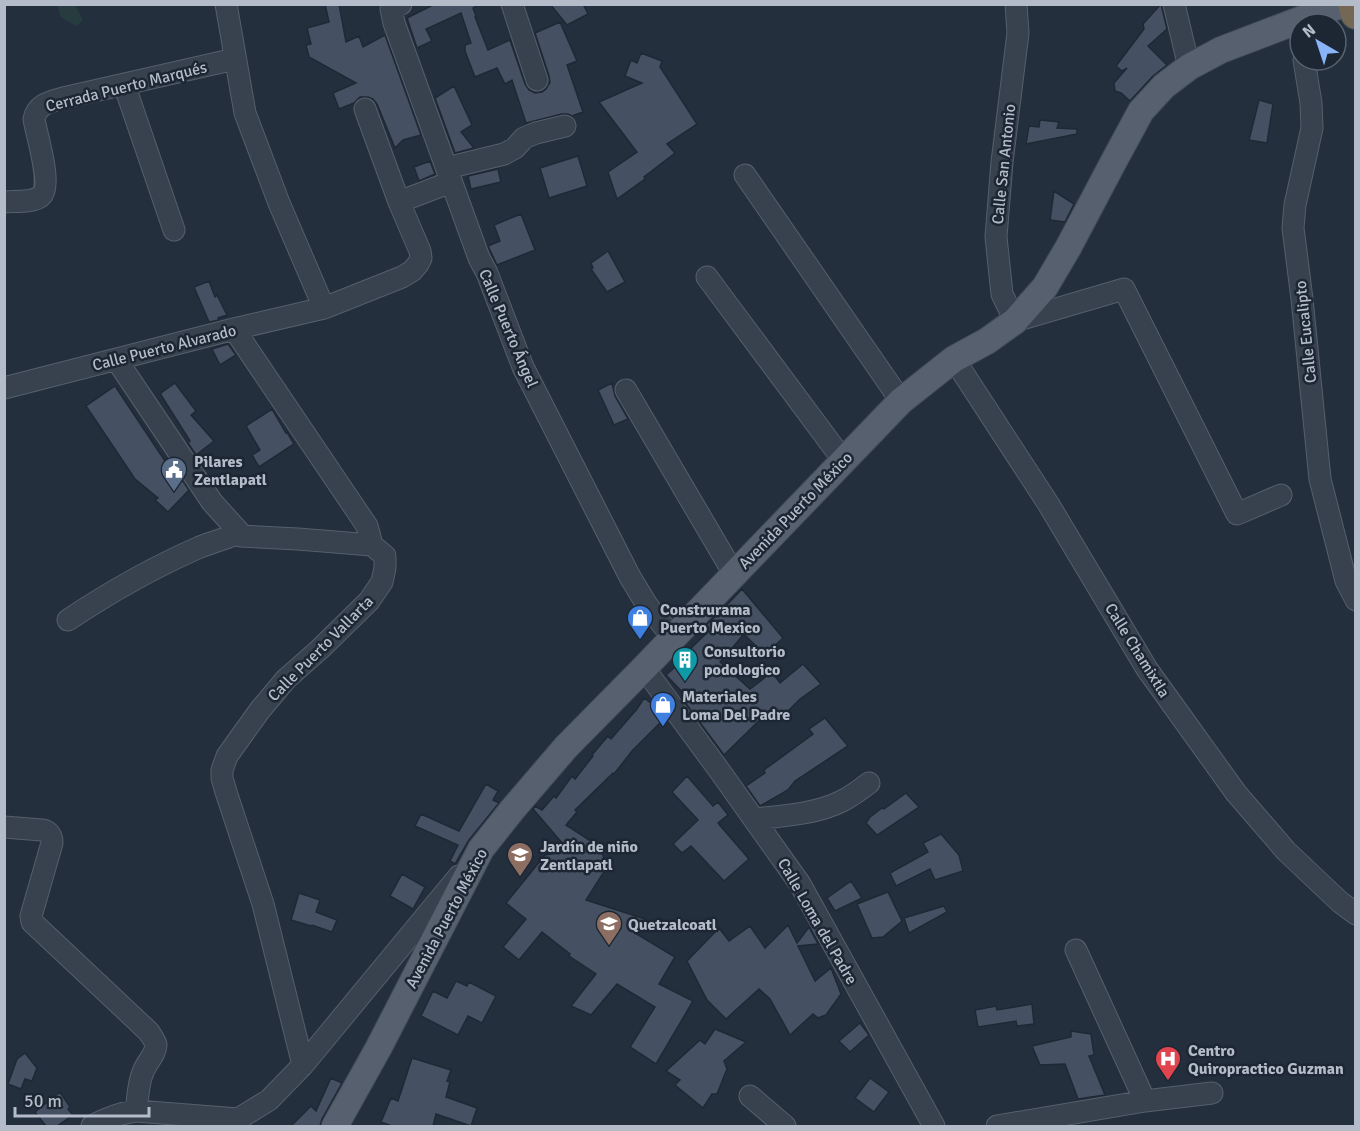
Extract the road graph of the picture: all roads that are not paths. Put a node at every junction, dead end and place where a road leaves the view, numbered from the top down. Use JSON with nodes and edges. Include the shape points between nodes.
{"nodes":[{"id":1,"x":226,"y":4,"type":"edge"},
{"id":2,"x":512,"y":4,"type":"edge"},
{"id":3,"x":1016,"y":4,"type":"edge"},
{"id":4,"x":1174,"y":4,"type":"edge"},
{"id":5,"x":1351,"y":4,"type":"edge"},
{"id":6,"x":394,"y":6,"type":"edge"},
{"id":7,"x":1324,"y":12,"type":"edge"},
{"id":8,"x":1356,"y":14,"type":"edge"},
{"id":9,"x":1288,"y":29,"type":"edge"},
{"id":10,"x":235,"y":58,"type":"junction"},
{"id":11,"x":1189,"y":66,"type":"junction"},
{"id":12,"x":1306,"y":72,"type":"edge"},
{"id":13,"x":537,"y":80,"type":"dead end"},
{"id":14,"x":124,"y":84,"type":"junction"},
{"id":15,"x":365,"y":109,"type":"dead end"},
{"id":16,"x":565,"y":126,"type":"dead end"},
{"id":17,"x":449,"y":175,"type":"junction"},
{"id":18,"x":745,"y":175,"type":"dead end"},
{"id":19,"x":4,"y":202,"type":"edge"},
{"id":20,"x":399,"y":202,"type":"junction"},
{"id":21,"x":174,"y":230,"type":"dead end"},
{"id":22,"x":707,"y":277,"type":"dead end"},
{"id":23,"x":324,"y":308,"type":"junction"},
{"id":24,"x":1015,"y":321,"type":"junction"},
{"id":25,"x":234,"y":329,"type":"junction"},
{"id":26,"x":116,"y":359,"type":"junction"},
{"id":27,"x":954,"y":359,"type":"junction"},
{"id":28,"x":4,"y":387,"type":"edge"},
{"id":29,"x":626,"y":390,"type":"dead end"},
{"id":30,"x":901,"y":401,"type":"junction"},
{"id":31,"x":843,"y":460,"type":"junction"},
{"id":32,"x":1281,"y":495,"type":"dead end"},
{"id":33,"x":240,"y":533,"type":"junction"},
{"id":34,"x":372,"y":544,"type":"junction"},
{"id":35,"x":734,"y":574,"type":"junction"},
{"id":36,"x":1356,"y":600,"type":"edge"},
{"id":37,"x":68,"y":620,"type":"dead end"},
{"id":38,"x":672,"y":638,"type":"junction"},
{"id":39,"x":644,"y":669,"type":"junction"},
{"id":40,"x":869,"y":783,"type":"dead end"},
{"id":41,"x":754,"y":819,"type":"junction"},
{"id":42,"x":4,"y":827,"type":"edge"},
{"id":43,"x":482,"y":849,"type":"junction"},
{"id":44,"x":1356,"y":914,"type":"edge"},
{"id":45,"x":1076,"y":950,"type":"dead end"},
{"id":46,"x":303,"y":1065,"type":"junction"},
{"id":47,"x":1212,"y":1093,"type":"dead end"},
{"id":48,"x":750,"y":1096,"type":"dead end"},
{"id":49,"x":1145,"y":1101,"type":"junction"},
{"id":50,"x":136,"y":1111,"type":"junction"},
{"id":51,"x":928,"y":1123,"type":"edge"},
{"id":52,"x":92,"y":1126,"type":"edge"},
{"id":53,"x":335,"y":1126,"type":"edge"},
{"id":54,"x":785,"y":1126,"type":"edge"},
{"id":55,"x":997,"y":1126,"type":"edge"}],
"edges":[{"from":1,"to":10,"type":"street"},
{"from":2,"to":13,"type":"street"},
{"from":3,"to":24,"type":"street","name":"Calle San Antonio","via":[[1018,33],[996,237],[1002,294]]},
{"from":4,"to":11,"type":"street"},
{"from":5,"to":7,"type":"main road","name":"Avenida Puerto México"},
{"from":5,"to":8,"type":"highway"},
{"from":6,"to":17,"type":"street","name":"Calle Puerto Ángel","via":[[394,23]]},
{"from":9,"to":11,"type":"main road","name":"Avenida Puerto México","via":[[1221,50]]},
{"from":10,"to":14,"type":"street","name":"Cerrada Puerto Marqués"},
{"from":10,"to":23,"type":"street","via":[[245,113]]},
{"from":11,"to":24,"type":"main road","name":"Avenida Puerto México","via":[[1141,111],[1045,287]]},
{"from":12,"to":36,"type":"street","name":"Calle Eucalipto","via":[[1312,128],[1293,228],[1320,480],[1346,581]]},
{"from":14,"to":19,"type":"street","name":"Cerrada Puerto Marqués","via":[[38,108],[34,119],[46,177],[44,192],[36,199]]},
{"from":14,"to":21,"type":"street"},
{"from":15,"to":20,"type":"street"},
{"from":16,"to":17,"type":"street","via":[[524,138],[504,154]]},
{"from":17,"to":20,"type":"street"},
{"from":17,"to":38,"type":"street","name":"Calle Puerto Ángel","via":[[523,367],[630,577]]},
{"from":18,"to":30,"type":"street"},
{"from":20,"to":23,"type":"street","name":"Calle Puerto Alvarado","via":[[420,251],[418,264],[402,277]]},
{"from":22,"to":31,"type":"street"},
{"from":23,"to":25,"type":"street","name":"Calle Puerto Alvarado"},
{"from":24,"to":27,"type":"main road","name":"Avenida Puerto México"},
{"from":24,"to":32,"type":"street","via":[[1124,289],[1237,514]]},
{"from":25,"to":26,"type":"street","name":"Calle Puerto Alvarado"},
{"from":25,"to":34,"type":"street","name":"Calle Puerto Vallarta","via":[[367,526]]},
{"from":26,"to":28,"type":"street","name":"Calle Puerto Alvarado"},
{"from":26,"to":33,"type":"street","via":[[212,502]]},
{"from":27,"to":30,"type":"main road","name":"Avenida Puerto México"},
{"from":27,"to":44,"type":"street","name":"Calle Chamixtla","via":[[1049,505],[1147,669],[1236,793],[1286,851]]},
{"from":29,"to":35,"type":"street"},
{"from":30,"to":31,"type":"main road","name":"Avenida Puerto México"},
{"from":31,"to":35,"type":"main road","name":"Avenida Puerto México"},
{"from":33,"to":34,"type":"street"},
{"from":33,"to":37,"type":"street","via":[[167,563]]},
{"from":34,"to":46,"type":"street","name":"Calle Puerto Vallarta","via":[[385,556],[382,582],[369,601],[286,679],[227,756],[222,770],[262,904]]},
{"from":35,"to":38,"type":"main road","name":"Avenida Puerto México"},
{"from":38,"to":39,"type":"main road","name":"Avenida Puerto México"},
{"from":39,"to":41,"type":"street","name":"Calle Loma del Padre"},
{"from":39,"to":43,"type":"main road","name":"Avenida Puerto México","via":[[566,747]]},
{"from":40,"to":41,"type":"street","via":[[826,807]]},
{"from":41,"to":51,"type":"street","name":"Calle Loma del Padre","via":[[800,884]]},
{"from":42,"to":50,"type":"street","via":[[50,834],[52,843],[30,916],[32,922],[155,1042],[154,1053],[141,1077]]},
{"from":43,"to":46,"type":"street"},
{"from":43,"to":53,"type":"main road","name":"Avenida Puerto México"},
{"from":45,"to":49,"type":"street"},
{"from":46,"to":50,"type":"street","via":[[269,1100],[238,1119]]},
{"from":47,"to":49,"type":"street"},
{"from":48,"to":54,"type":"street"},
{"from":49,"to":55,"type":"street"},
{"from":50,"to":52,"type":"street"}]}
